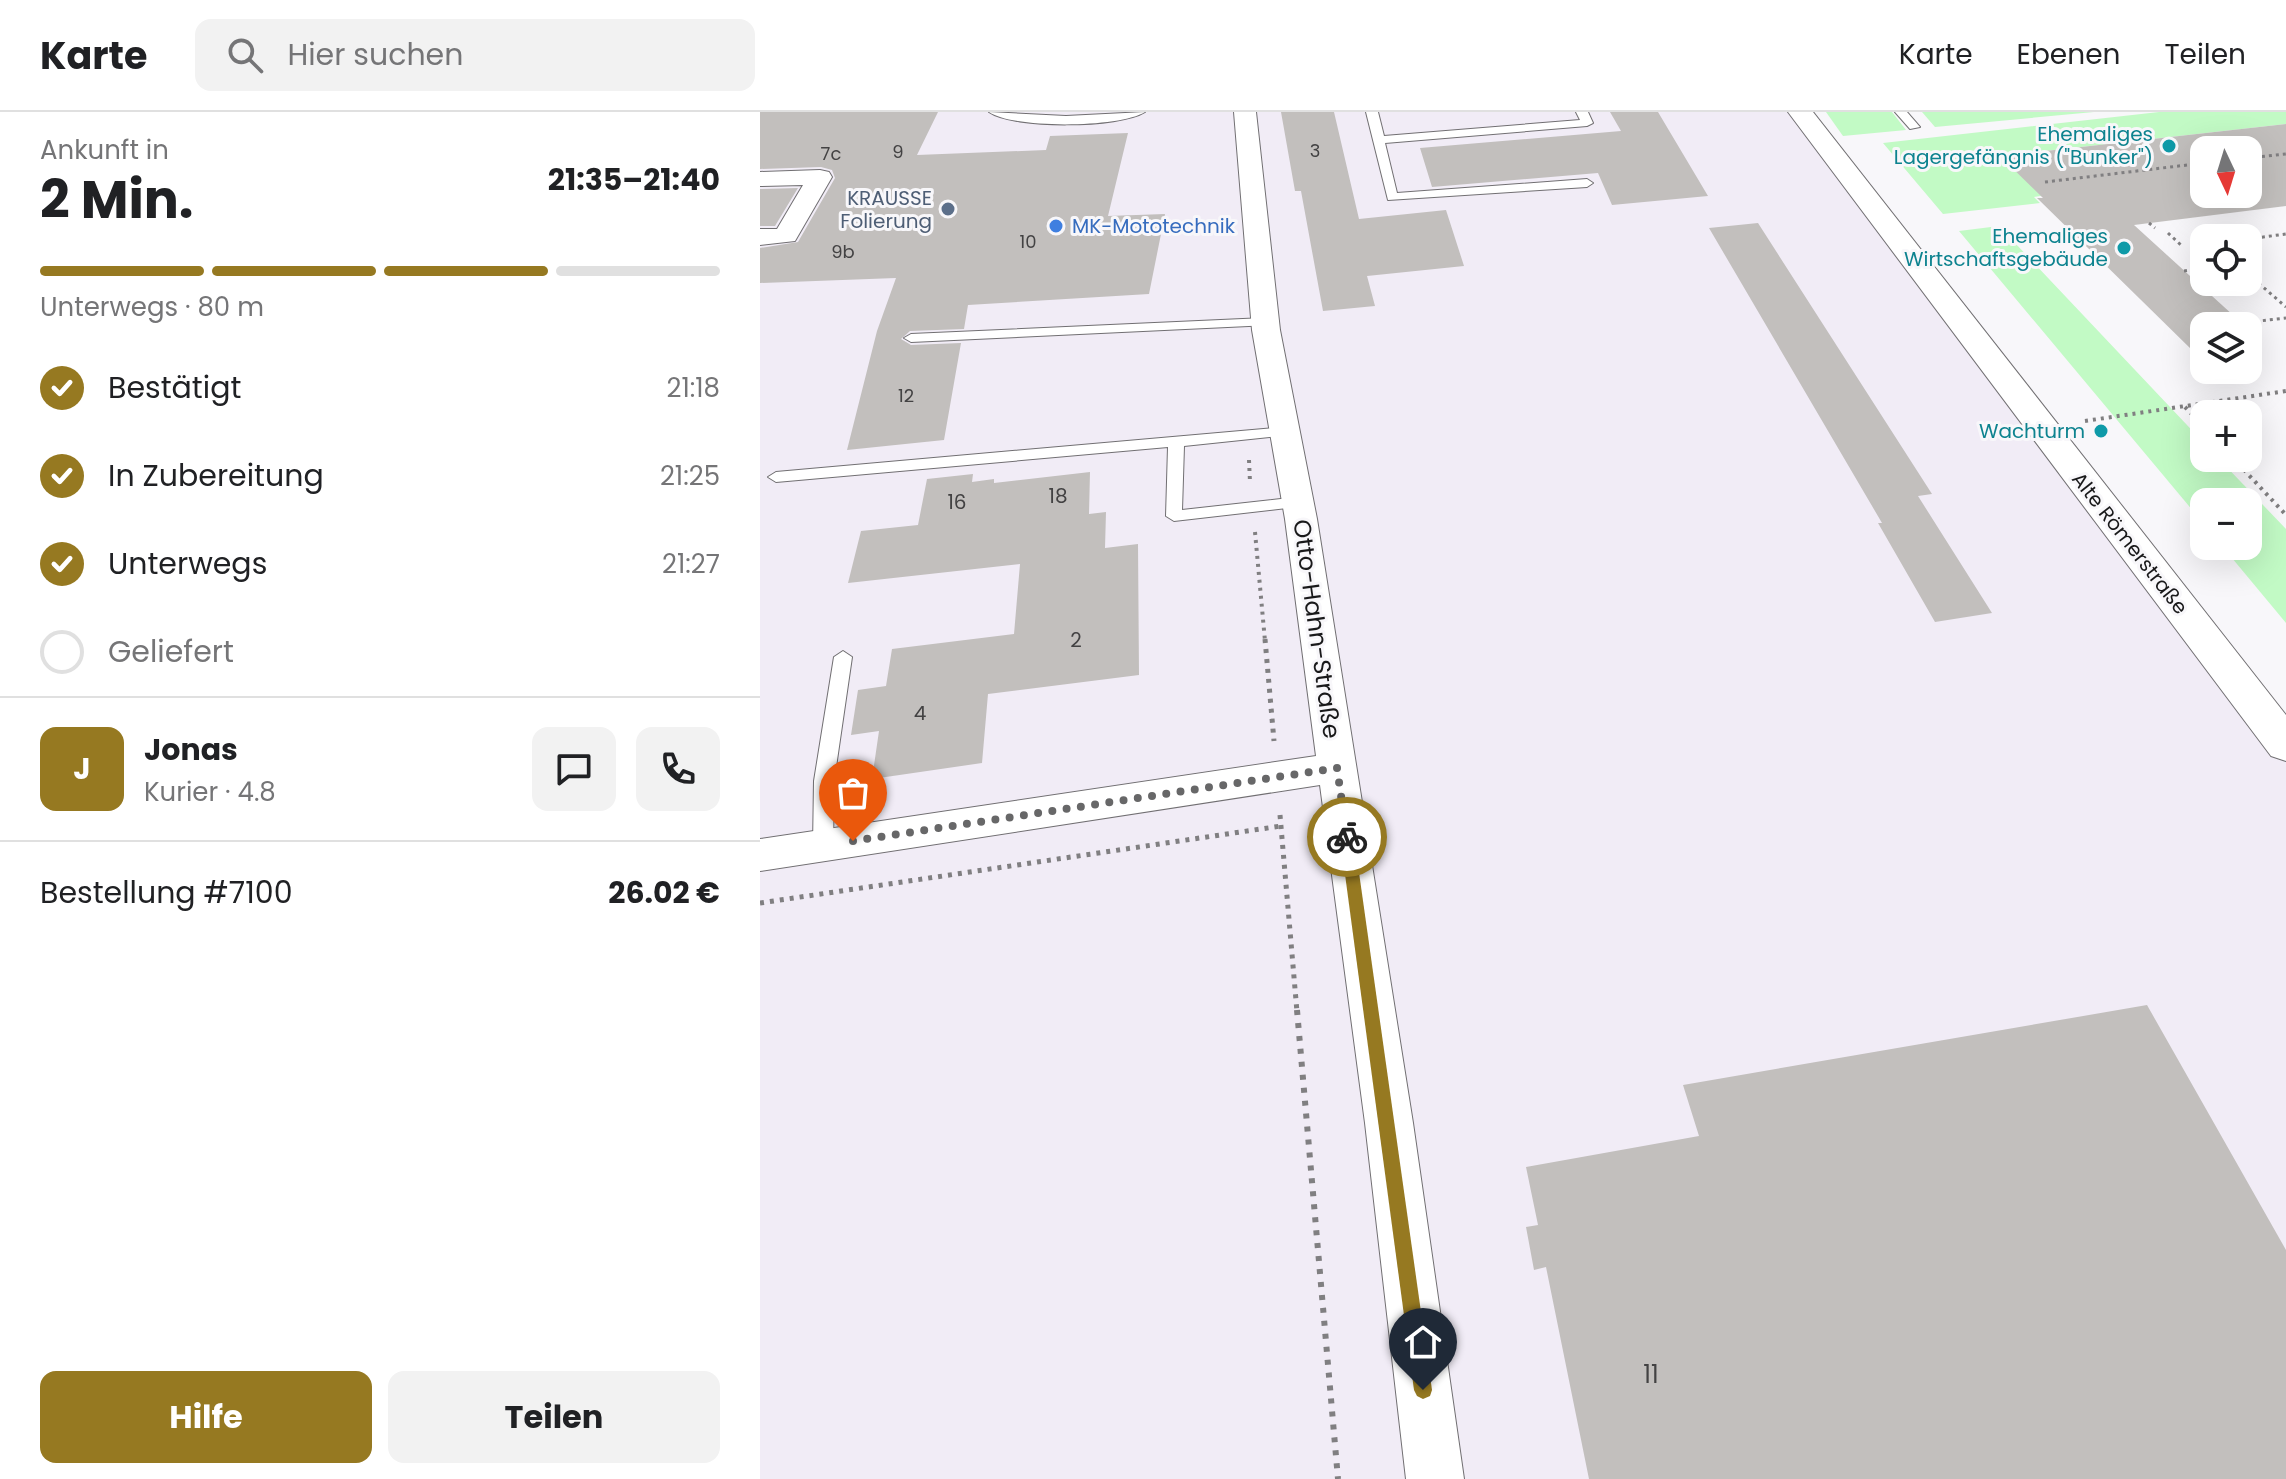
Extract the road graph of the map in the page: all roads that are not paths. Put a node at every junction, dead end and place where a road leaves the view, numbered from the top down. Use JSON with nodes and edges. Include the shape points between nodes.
{"nodes":[{"id":1,"x":995,"y":112,"type":"edge"},
{"id":2,"x":1139,"y":112,"type":"edge"},
{"id":3,"x":1245,"y":112,"type":"edge"},
{"id":4,"x":1372,"y":112,"type":"edge"},
{"id":5,"x":1582,"y":112,"type":"edge"},
{"id":6,"x":1800,"y":112,"type":"edge"},
{"id":7,"x":1901,"y":112,"type":"edge"},
{"id":8,"x":1914,"y":127,"type":"dead end"},
{"id":9,"x":1380,"y":140,"type":"junction"},
{"id":10,"x":760,"y":179,"type":"edge"},
{"id":11,"x":1587,"y":183,"type":"dead end"},
{"id":12,"x":760,"y":237,"type":"edge"},
{"id":13,"x":1265,"y":322,"type":"junction"},
{"id":14,"x":911,"y":338,"type":"dead end"},
{"id":15,"x":1285,"y":432,"type":"junction"},
{"id":16,"x":1176,"y":442,"type":"junction"},
{"id":17,"x":776,"y":477,"type":"dead end"},
{"id":18,"x":1298,"y":502,"type":"junction"},
{"id":19,"x":843,"y":657,"type":"dead end"},
{"id":20,"x":2286,"y":745,"type":"edge"},
{"id":21,"x":1337,"y":768,"type":"junction"},
{"id":22,"x":823,"y":846,"type":"junction"},
{"id":23,"x":760,"y":855,"type":"edge"},
{"id":24,"x":1435,"y":1479,"type":"edge"}],
"edges":[{"from":1,"to":2,"type":"lane","via":[[1061,120]]},
{"from":3,"to":13,"type":"street","name":"Otto-Hahn-Straße"},
{"from":4,"to":9,"type":"lane"},
{"from":5,"to":9,"type":"lane","via":[[1587,123]]},
{"from":6,"to":20,"type":"main road","name":"Alte Römerstraße"},
{"from":7,"to":8,"type":"lane"},
{"from":9,"to":11,"type":"lane","via":[[1392,197]]},
{"from":10,"to":12,"type":"street","via":[[820,177],[786,236]]},
{"from":13,"to":14,"type":"lane"},
{"from":13,"to":15,"type":"street","name":"Otto-Hahn-Straße"},
{"from":15,"to":16,"type":"lane"},
{"from":15,"to":18,"type":"street","name":"Otto-Hahn-Straße"},
{"from":16,"to":17,"type":"lane"},
{"from":16,"to":18,"type":"lane","via":[[1174,516]]},
{"from":18,"to":21,"type":"street","name":"Otto-Hahn-Straße"},
{"from":19,"to":22,"type":"lane","via":[[824,781]]},
{"from":21,"to":22,"type":"street"},
{"from":21,"to":24,"type":"street","name":"Otto-Hahn-Straße"},
{"from":22,"to":23,"type":"street"}]}
